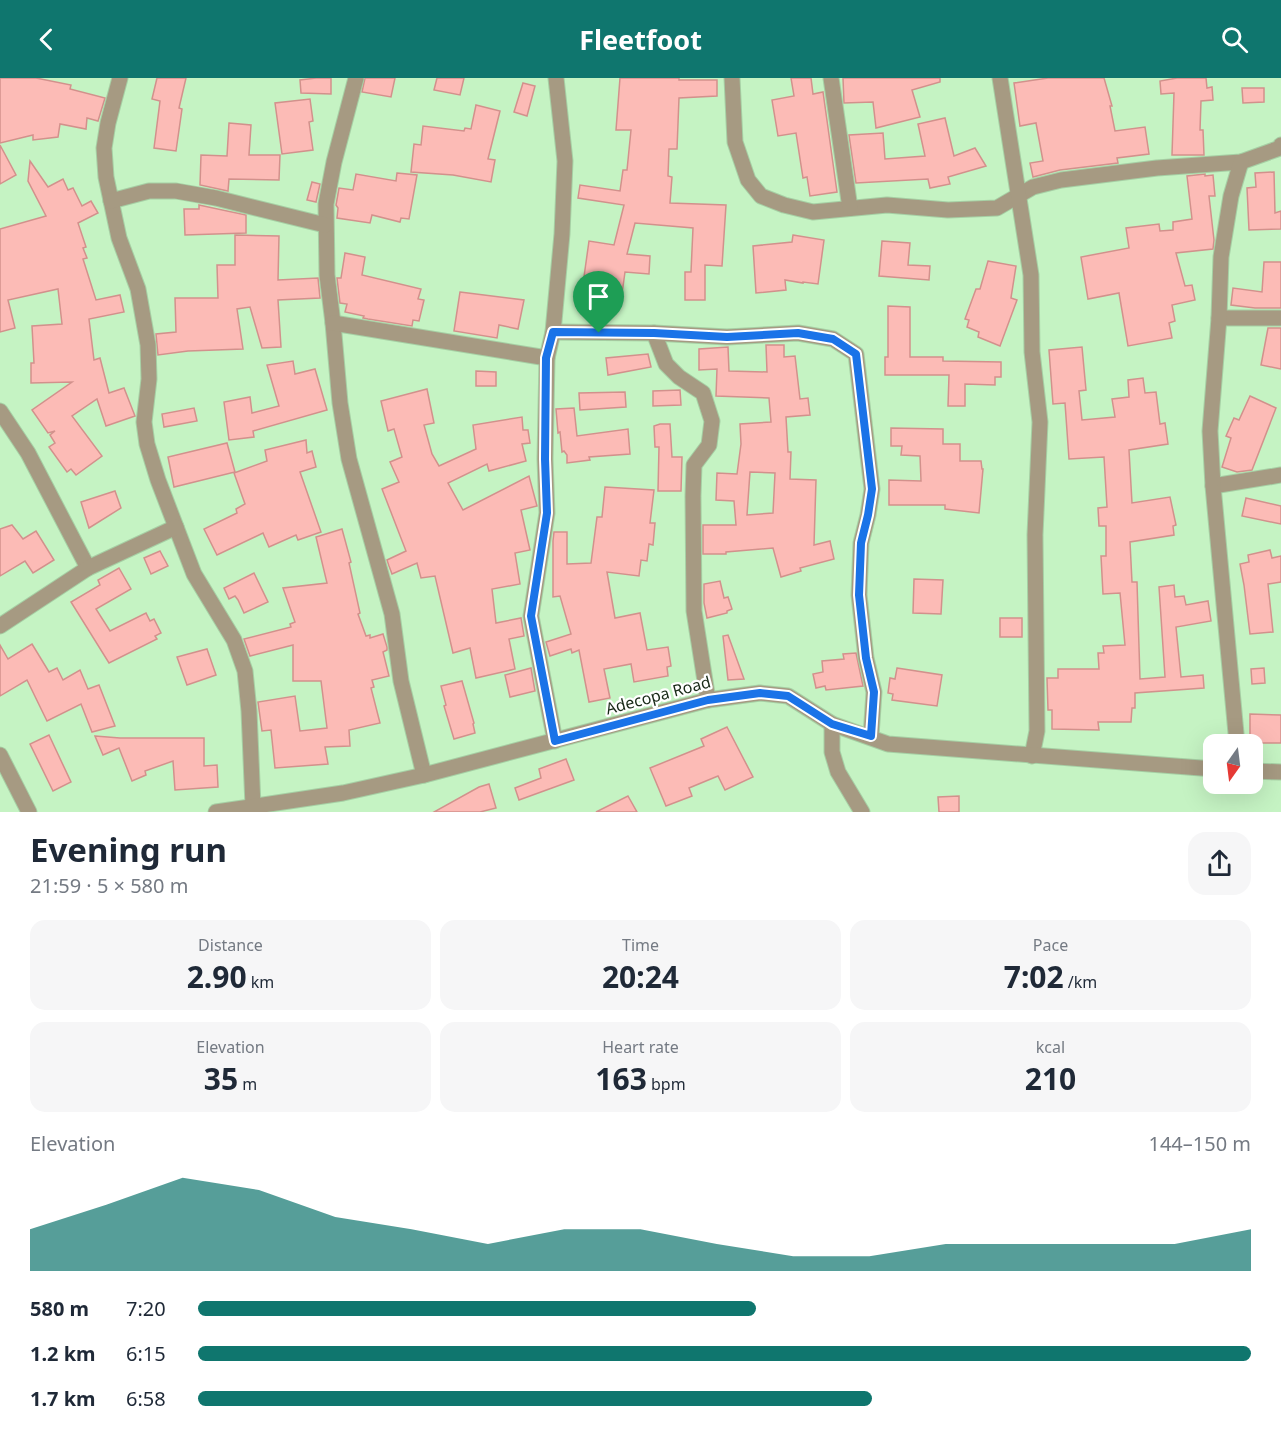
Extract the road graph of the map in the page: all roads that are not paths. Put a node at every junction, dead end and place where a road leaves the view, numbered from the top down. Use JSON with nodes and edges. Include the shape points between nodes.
{"nodes":[{"id":1,"x":120,"y":78,"type":"edge"},
{"id":2,"x":356,"y":78,"type":"edge"},
{"id":3,"x":556,"y":78,"type":"edge"},
{"id":4,"x":732,"y":78,"type":"edge"},
{"id":5,"x":831,"y":78,"type":"edge"},
{"id":6,"x":1000,"y":78,"type":"edge"},
{"id":7,"x":1281,"y":145,"type":"edge"},
{"id":8,"x":1241,"y":162,"type":"junction"},
{"id":9,"x":1017,"y":195,"type":"junction"},
{"id":10,"x":111,"y":201,"type":"junction"},
{"id":11,"x":850,"y":208,"type":"junction"},
{"id":12,"x":325,"y":225,"type":"junction"},
{"id":13,"x":1220,"y":318,"type":"junction"},
{"id":14,"x":1281,"y":318,"type":"edge"},
{"id":15,"x":333,"y":323,"type":"junction"},
{"id":16,"x":553,"y":332,"type":"junction"},
{"id":17,"x":654,"y":333,"type":"junction"},
{"id":18,"x":546,"y":358,"type":"junction"},
{"id":19,"x":0,"y":411,"type":"edge"},
{"id":20,"x":1281,"y":475,"type":"edge"},
{"id":21,"x":1213,"y":486,"type":"junction"},
{"id":22,"x":176,"y":527,"type":"junction"},
{"id":23,"x":88,"y":568,"type":"junction"},
{"id":24,"x":0,"y":626,"type":"edge"},
{"id":25,"x":708,"y":700,"type":"junction"},
{"id":26,"x":832,"y":724,"type":"junction"},
{"id":27,"x":1236,"y":734,"type":"edge"},
{"id":28,"x":871,"y":736,"type":"junction"},
{"id":29,"x":555,"y":741,"type":"junction"},
{"id":30,"x":0,"y":755,"type":"edge"},
{"id":31,"x":1032,"y":756,"type":"junction"},
{"id":32,"x":1203,"y":769,"type":"edge"},
{"id":33,"x":1263,"y":771,"type":"edge"},
{"id":34,"x":1281,"y":772,"type":"edge"},
{"id":35,"x":424,"y":775,"type":"junction"},
{"id":36,"x":253,"y":806,"type":"junction"},
{"id":37,"x":29,"y":812,"type":"edge"},
{"id":38,"x":216,"y":812,"type":"edge"},
{"id":39,"x":862,"y":812,"type":"edge"}],
"edges":[{"from":1,"to":10,"type":"street","via":[[104,148]]},
{"from":2,"to":12,"type":"street","via":[[334,162]]},
{"from":3,"to":16,"type":"street","via":[[565,161]]},
{"from":4,"to":11,"type":"street","via":[[735,142],[748,180],[761,196],[813,212]]},
{"from":5,"to":11,"type":"street"},
{"from":6,"to":9,"type":"street"},
{"from":7,"to":8,"type":"street"},
{"from":8,"to":9,"type":"street","via":[[1083,177],[1033,187]]},
{"from":8,"to":13,"type":"street","via":[[1221,257]]},
{"from":9,"to":11,"type":"street","via":[[997,208]]},
{"from":9,"to":31,"type":"street","via":[[1031,275],[1032,352],[1040,423],[1035,535],[1037,732]]},
{"from":10,"to":12,"type":"street","via":[[149,191],[176,191]]},
{"from":10,"to":22,"type":"street","via":[[119,238],[138,289],[148,345],[144,422],[147,444]]},
{"from":12,"to":15,"type":"street"},
{"from":13,"to":14,"type":"street"},
{"from":13,"to":21,"type":"street","via":[[1210,431]]},
{"from":15,"to":18,"type":"street"},
{"from":15,"to":35,"type":"street","via":[[349,459],[392,614],[401,681]]},
{"from":16,"to":17,"type":"street"},
{"from":16,"to":18,"type":"street"},
{"from":17,"to":25,"type":"street","via":[[666,364],[703,393],[712,421],[709,445],[694,465],[693,496],[694,611]]},
{"from":17,"to":28,"type":"street","via":[[727,337],[798,333],[833,339],[856,354],[872,489],[861,543],[859,595],[874,692]]},
{"from":18,"to":29,"type":"street","via":[[547,513],[531,616]]},
{"from":19,"to":23,"type":"street","via":[[28,453]]},
{"from":20,"to":21,"type":"street"},
{"from":21,"to":27,"type":"street"},
{"from":22,"to":23,"type":"street"},
{"from":22,"to":36,"type":"street","via":[[194,573],[234,640],[245,671]]},
{"from":23,"to":24,"type":"street"},
{"from":25,"to":26,"type":"street","name":"Adecopa Road","via":[[760,693],[788,696]]},
{"from":25,"to":29,"type":"street","name":"Adecopa Road"},
{"from":26,"to":28,"type":"street","name":"Adecopa Road"},
{"from":26,"to":39,"type":"street","via":[[832,752],[838,772]]},
{"from":28,"to":31,"type":"street","name":"Adecopa Road","via":[[888,744]]},
{"from":29,"to":35,"type":"street","name":"Adecopa Road"},
{"from":30,"to":37,"type":"street"},
{"from":31,"to":32,"type":"street","name":"Adecopa Road"},
{"from":33,"to":34,"type":"street"},
{"from":35,"to":36,"type":"street","name":"Adecopa Road","via":[[343,793]]},
{"from":36,"to":38,"type":"street","name":"Adecopa Road"}]}
